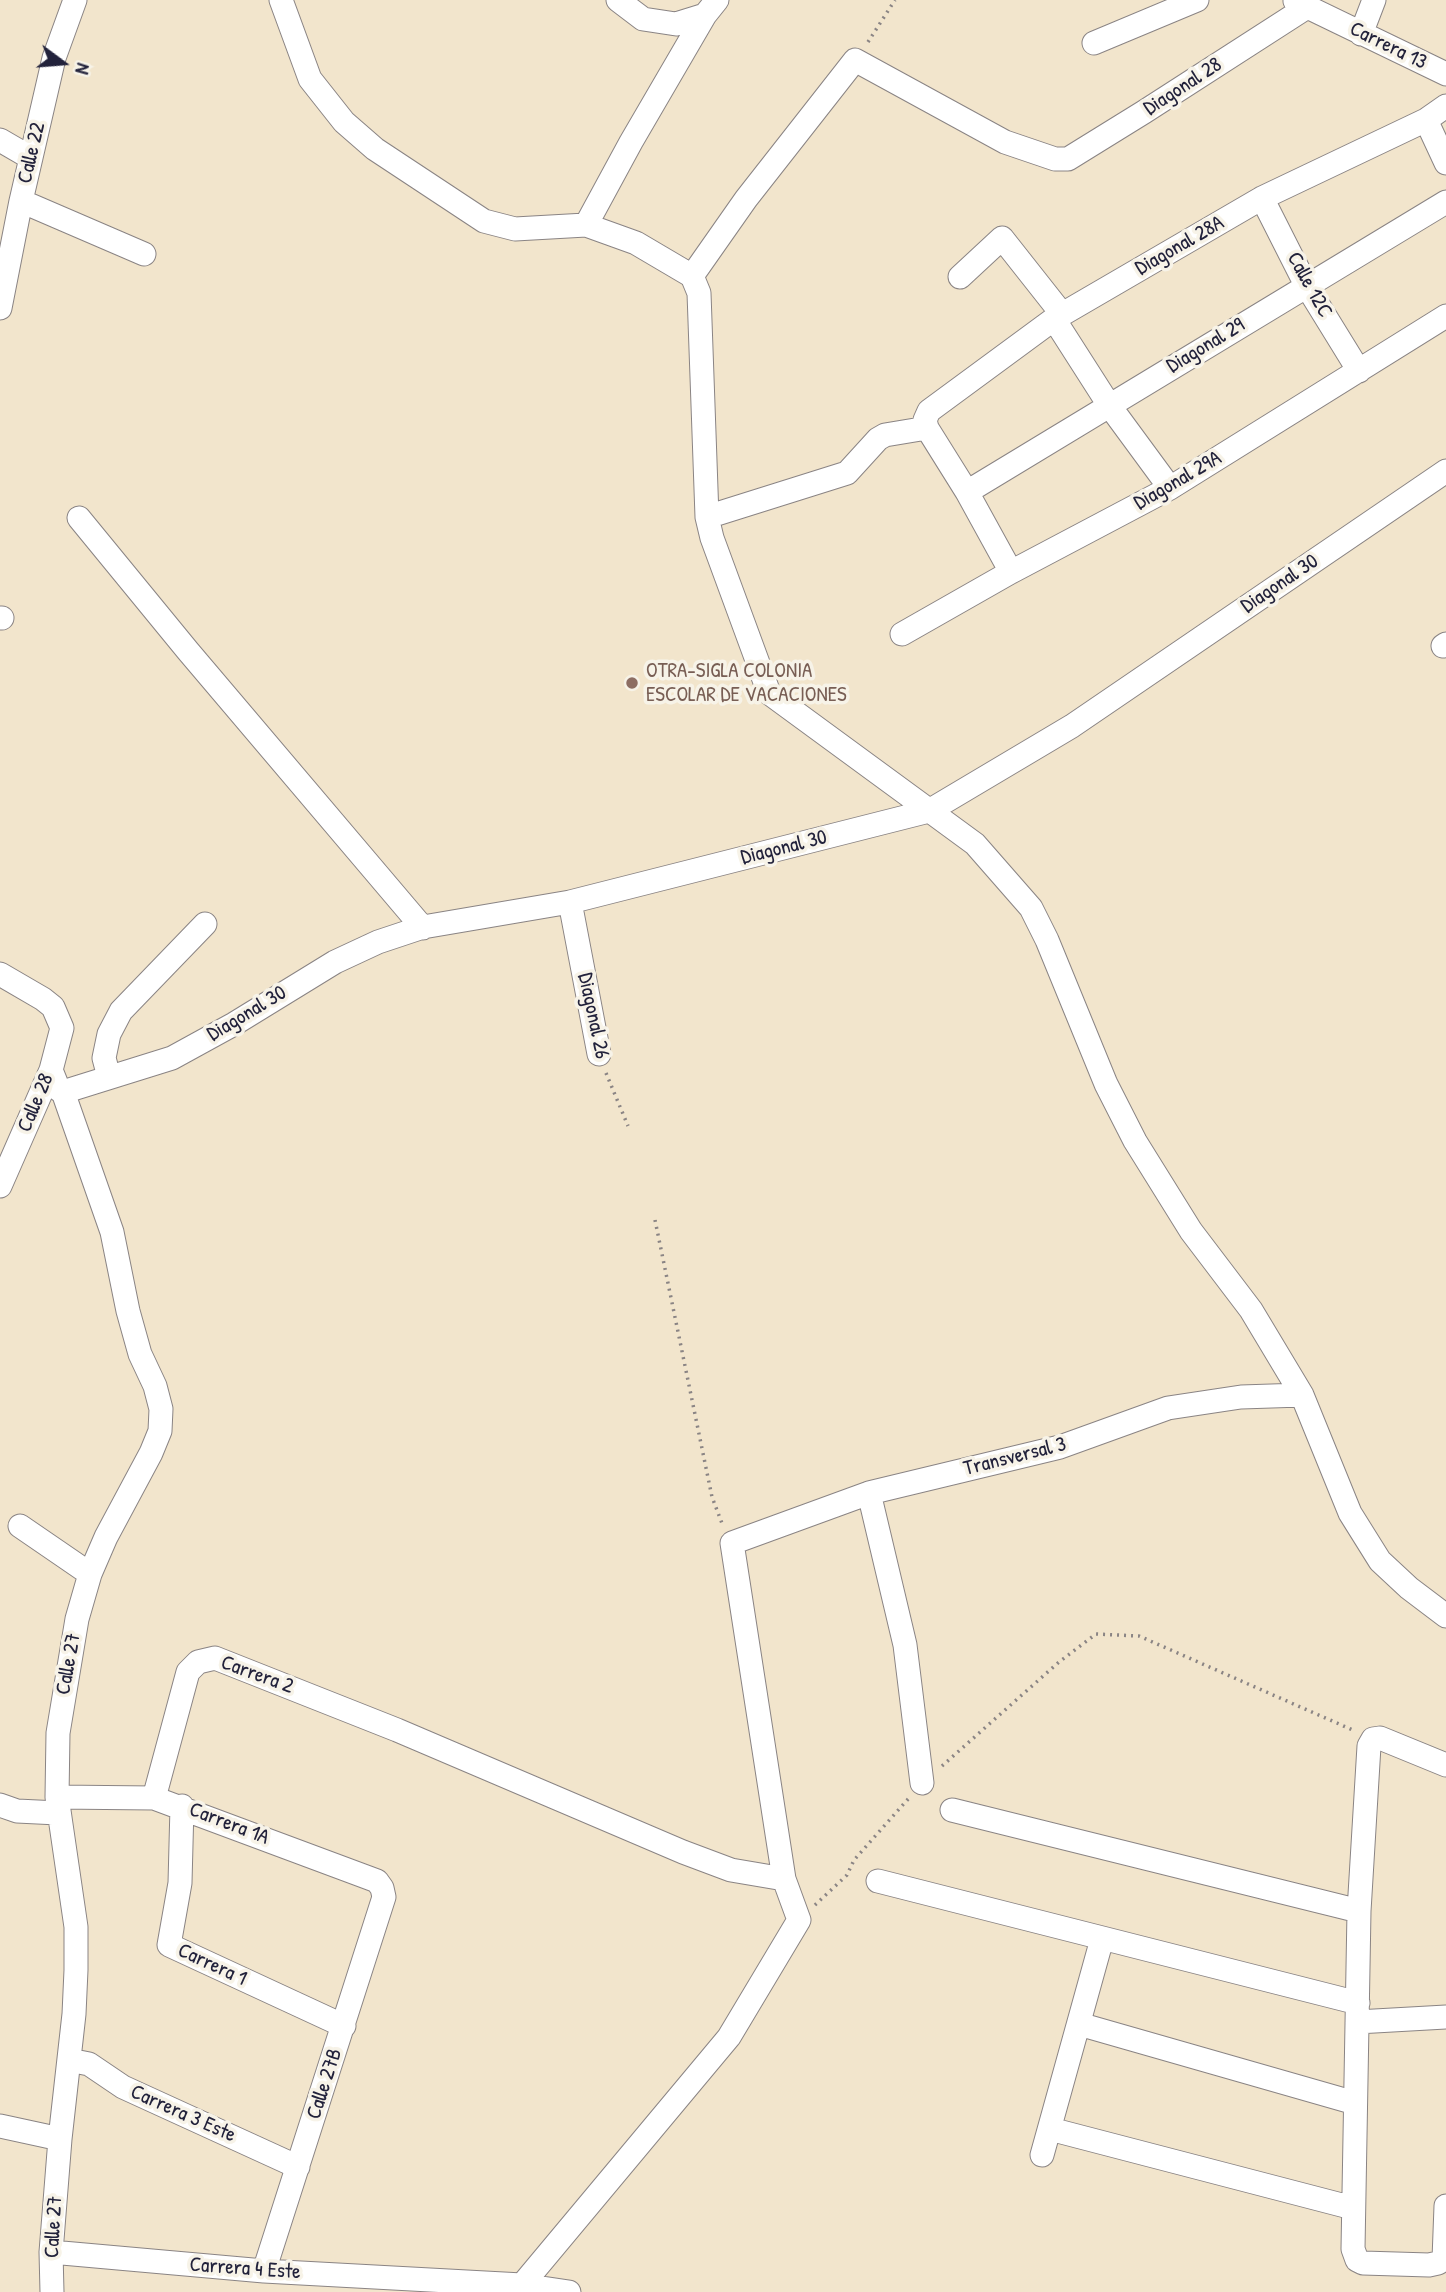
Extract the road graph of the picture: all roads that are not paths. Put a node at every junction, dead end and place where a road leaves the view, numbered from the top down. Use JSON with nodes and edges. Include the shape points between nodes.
{"nodes":[{"id":1,"x":75,"y":0,"type":"edge"},
{"id":2,"x":281,"y":0,"type":"edge"},
{"id":3,"x":618,"y":0,"type":"edge"},
{"id":4,"x":1198,"y":0,"type":"edge"},
{"id":5,"x":1374,"y":0,"type":"edge"},
{"id":6,"x":1300,"y":4,"type":"edge"},
{"id":7,"x":711,"y":8,"type":"edge"},
{"id":8,"x":1362,"y":34,"type":"junction"},
{"id":9,"x":1094,"y":43,"type":"dead end"},
{"id":10,"x":1446,"y":74,"type":"edge"},
{"id":11,"x":1446,"y":106,"type":"edge"},
{"id":12,"x":1426,"y":120,"type":"junction"},
{"id":13,"x":0,"y":140,"type":"edge"},
{"id":14,"x":31,"y":158,"type":"junction"},
{"id":15,"x":1446,"y":163,"type":"edge"},
{"id":16,"x":1262,"y":198,"type":"junction"},
{"id":17,"x":21,"y":201,"type":"junction"},
{"id":18,"x":1446,"y":202,"type":"edge"},
{"id":19,"x":586,"y":225,"type":"junction"},
{"id":20,"x":144,"y":254,"type":"dead end"},
{"id":21,"x":692,"y":276,"type":"junction"},
{"id":22,"x":960,"y":276,"type":"dead end"},
{"id":23,"x":1306,"y":285,"type":"junction"},
{"id":24,"x":0,"y":308,"type":"edge"},
{"id":25,"x":1058,"y":316,"type":"junction"},
{"id":26,"x":1446,"y":316,"type":"edge"},
{"id":27,"x":1359,"y":371,"type":"junction"},
{"id":28,"x":1109,"y":405,"type":"junction"},
{"id":29,"x":928,"y":419,"type":"junction"},
{"id":30,"x":1446,"y":471,"type":"edge"},
{"id":31,"x":1170,"y":488,"type":"junction"},
{"id":32,"x":967,"y":492,"type":"junction"},
{"id":33,"x":707,"y":517,"type":"junction"},
{"id":34,"x":79,"y":518,"type":"dead end"},
{"id":35,"x":1011,"y":572,"type":"junction"},
{"id":36,"x":902,"y":634,"type":"dead end"},
{"id":37,"x":929,"y":811,"type":"junction"},
{"id":38,"x":570,"y":902,"type":"junction"},
{"id":39,"x":205,"y":924,"type":"dead end"},
{"id":40,"x":423,"y":928,"type":"junction"},
{"id":41,"x":0,"y":974,"type":"edge"},
{"id":42,"x":599,"y":1054,"type":"road end"},
{"id":43,"x":51,"y":1070,"type":"junction"},
{"id":44,"x":108,"y":1076,"type":"junction"},
{"id":45,"x":63,"y":1092,"type":"junction"},
{"id":46,"x":0,"y":1186,"type":"edge"},
{"id":47,"x":1302,"y":1395,"type":"junction"},
{"id":48,"x":869,"y":1493,"type":"junction"},
{"id":49,"x":20,"y":1527,"type":"dead end"},
{"id":50,"x":90,"y":1574,"type":"junction"},
{"id":51,"x":1446,"y":1616,"type":"edge"},
{"id":52,"x":1446,"y":1765,"type":"edge"},
{"id":53,"x":922,"y":1783,"type":"road end"},
{"id":54,"x":154,"y":1798,"type":"junction"},
{"id":55,"x":0,"y":1805,"type":"edge"},
{"id":56,"x":58,"y":1805,"type":"junction"},
{"id":57,"x":182,"y":1807,"type":"junction"},
{"id":58,"x":952,"y":1810,"type":"dead end"},
{"id":59,"x":784,"y":1879,"type":"junction"},
{"id":60,"x":878,"y":1881,"type":"dead end"},
{"id":61,"x":384,"y":1897,"type":"joint"},
{"id":62,"x":1359,"y":1911,"type":"junction"},
{"id":63,"x":1102,"y":1939,"type":"junction"},
{"id":64,"x":1357,"y":2012,"type":"junction"},
{"id":65,"x":1446,"y":2017,"type":"edge"},
{"id":66,"x":1079,"y":2024,"type":"junction"},
{"id":67,"x":344,"y":2026,"type":"junction"},
{"id":68,"x":69,"y":2060,"type":"junction"},
{"id":69,"x":1355,"y":2103,"type":"junction"},
{"id":70,"x":0,"y":2126,"type":"edge"},
{"id":71,"x":1050,"y":2129,"type":"junction"},
{"id":72,"x":60,"y":2139,"type":"junction"},
{"id":73,"x":1042,"y":2155,"type":"dead end"},
{"id":74,"x":298,"y":2166,"type":"junction"},
{"id":75,"x":1446,"y":2206,"type":"edge"},
{"id":76,"x":1353,"y":2208,"type":"junction"},
{"id":77,"x":51,"y":2252,"type":"junction"},
{"id":78,"x":264,"y":2271,"type":"junction"},
{"id":79,"x":537,"y":2288,"type":"edge"},
{"id":80,"x":52,"y":2292,"type":"edge"},
{"id":81,"x":569,"y":2292,"type":"edge"}],
"edges":[{"from":1,"to":14,"type":"street","name":"Calle 22","via":[[54,58]]},
{"from":2,"to":19,"type":"street","via":[[310,79],[344,122],[375,149],[484,221],[515,229]]},
{"from":3,"to":7,"type":"street","via":[[643,19],[676,24]]},
{"from":4,"to":9,"type":"street"},
{"from":5,"to":8,"type":"street"},
{"from":6,"to":8,"type":"street","name":"Carrera 13"},
{"from":6,"to":21,"type":"street","name":"Diagonal 28","via":[[1068,159],[1006,142],[855,60]]},
{"from":7,"to":19,"type":"street"},
{"from":8,"to":10,"type":"street","name":"Carrera 13"},
{"from":11,"to":12,"type":"street","name":"Diagonal 28A"},
{"from":12,"to":15,"type":"street"},
{"from":12,"to":16,"type":"street","name":"Diagonal 28A"},
{"from":13,"to":14,"type":"street"},
{"from":14,"to":17,"type":"street","name":"Calle 22"},
{"from":16,"to":23,"type":"street","name":"Calle 12C"},
{"from":16,"to":25,"type":"street","name":"Diagonal 28A"},
{"from":17,"to":20,"type":"street"},
{"from":17,"to":24,"type":"street","name":"Calle 22"},
{"from":18,"to":23,"type":"street","name":"Diagonal 29"},
{"from":19,"to":21,"type":"street","via":[[636,243]]},
{"from":21,"to":33,"type":"street","via":[[699,293]]},
{"from":22,"to":25,"type":"street","via":[[1002,238]]},
{"from":23,"to":27,"type":"street","name":"Calle 12C"},
{"from":23,"to":28,"type":"street","name":"Diagonal 29"},
{"from":25,"to":28,"type":"street"},
{"from":25,"to":29,"type":"street","name":"Diagonal 28A"},
{"from":26,"to":27,"type":"street","name":"Diagonal 29A"},
{"from":27,"to":31,"type":"street","name":"Diagonal 29A"},
{"from":28,"to":31,"type":"street"},
{"from":28,"to":32,"type":"street","name":"Diagonal 29"},
{"from":29,"to":32,"type":"street"},
{"from":29,"to":33,"type":"street","via":[[878,439],[846,473]]},
{"from":30,"to":37,"type":"street","name":"Diagonal 30","via":[[1072,726]]},
{"from":31,"to":35,"type":"street","name":"Diagonal 29A"},
{"from":32,"to":35,"type":"street"},
{"from":33,"to":37,"type":"street","via":[[769,693]]},
{"from":34,"to":40,"type":"street"},
{"from":35,"to":36,"type":"street","name":"Diagonal 29A"},
{"from":37,"to":38,"type":"street","name":"Diagonal 30"},
{"from":37,"to":47,"type":"street","via":[[975,844],[1031,908],[1105,1083],[1135,1141],[1191,1231],[1251,1310]]},
{"from":38,"to":40,"type":"street","name":"Diagonal 30"},
{"from":38,"to":42,"type":"street","name":"Diagonal 26"},
{"from":39,"to":44,"type":"street","via":[[121,1011],[108,1034],[104,1058]]},
{"from":40,"to":44,"type":"street","name":"Diagonal 30","via":[[335,962],[172,1058]]},
{"from":41,"to":43,"type":"street","name":"Calle 28","via":[[43,999],[59,1017],[62,1028]]},
{"from":43,"to":45,"type":"street","name":"Calle 27"},
{"from":43,"to":46,"type":"street","name":"Calle 28"},
{"from":44,"to":45,"type":"street","name":"Diagonal 30"},
{"from":45,"to":50,"type":"street","name":"Calle 27","via":[[112,1232],[128,1311],[161,1409],[160,1431],[151,1453]]},
{"from":47,"to":48,"type":"street","name":"Transversal 3","via":[[1241,1397],[1168,1408],[1060,1447]]},
{"from":47,"to":51,"type":"street","via":[[1350,1513],[1380,1561]]},
{"from":48,"to":53,"type":"street","via":[[905,1645]]},
{"from":48,"to":59,"type":"street","name":"Transversal 3","via":[[732,1543]]},
{"from":49,"to":50,"type":"street"},
{"from":50,"to":56,"type":"street","name":"Calle 27","via":[[66,1672],[58,1733]]},
{"from":52,"to":62,"type":"street","via":[[1381,1738],[1373,1739]]},
{"from":54,"to":56,"type":"street","name":"Carrera 1A"},
{"from":54,"to":57,"type":"street","name":"Carrera 1A"},
{"from":54,"to":59,"type":"street","name":"Carrera 2","via":[[188,1672],[198,1662],[215,1658],[683,1852],[731,1870]]},
{"from":55,"to":56,"type":"street","name":"Carrera 1A","via":[[17,1811]]},
{"from":56,"to":68,"type":"street","name":"Calle 27","via":[[76,1927]]},
{"from":57,"to":61,"type":"street","name":"Carrera 1A","via":[[377,1881]]},
{"from":57,"to":67,"type":"street","name":"Carrera 1","via":[[180,1883],[169,1945]]},
{"from":58,"to":62,"type":"street"},
{"from":59,"to":79,"type":"street","via":[[799,1920],[729,2036]]},
{"from":60,"to":63,"type":"street"},
{"from":61,"to":67,"type":"street","name":"Calle 27B"},
{"from":62,"to":64,"type":"street"},
{"from":63,"to":64,"type":"street"},
{"from":63,"to":66,"type":"street"},
{"from":64,"to":65,"type":"street"},
{"from":64,"to":69,"type":"street"},
{"from":66,"to":69,"type":"street"},
{"from":66,"to":71,"type":"street"},
{"from":67,"to":74,"type":"street","name":"Calle 27B"},
{"from":68,"to":72,"type":"street","name":"Calle 27"},
{"from":68,"to":74,"type":"street","name":"Carrera 3 Este","via":[[89,2064],[123,2087]]},
{"from":69,"to":76,"type":"street"},
{"from":70,"to":72,"type":"street"},
{"from":71,"to":73,"type":"street"},
{"from":71,"to":76,"type":"street"},
{"from":72,"to":77,"type":"street","name":"Calle 27"},
{"from":74,"to":78,"type":"street","name":"Calle 27B"},
{"from":75,"to":76,"type":"street","via":[[1444,2259],[1429,2265],[1357,2260]]},
{"from":77,"to":78,"type":"street","name":"Carrera 4 Este"},
{"from":77,"to":80,"type":"street","name":"Calle 27"},
{"from":78,"to":79,"type":"street","name":"Carrera 4 Este"},
{"from":79,"to":81,"type":"street","name":"Carrera 4 Este"}]}
